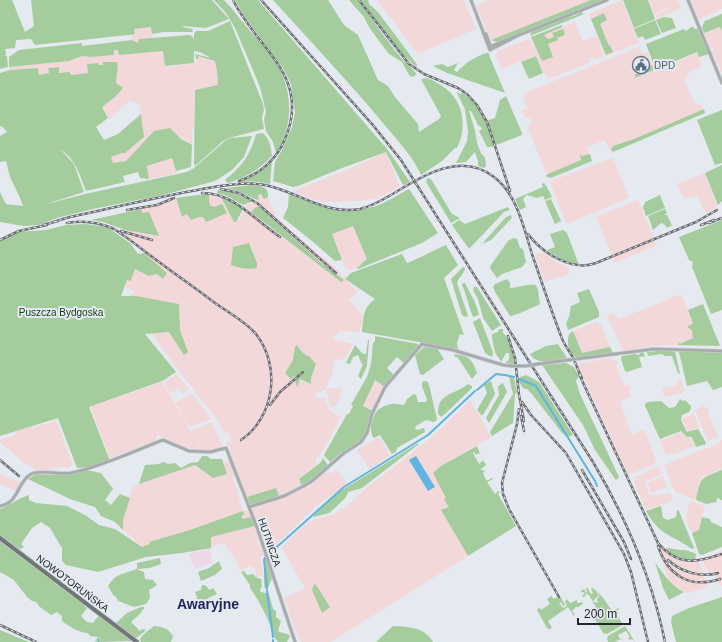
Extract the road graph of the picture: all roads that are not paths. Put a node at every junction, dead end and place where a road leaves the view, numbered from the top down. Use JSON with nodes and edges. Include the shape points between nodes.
{"nodes":[{"id":1,"x":471,"y":0,"type":"edge"},
{"id":2,"x":607,"y":0,"type":"edge"},
{"id":3,"x":688,"y":0,"type":"edge"},
{"id":4,"x":722,"y":83,"type":"edge"},
{"id":5,"x":722,"y":351,"type":"edge"},
{"id":6,"x":0,"y":506,"type":"edge"},
{"id":7,"x":249,"y":507,"type":"junction"},
{"id":8,"x":0,"y":538,"type":"edge"},
{"id":9,"x":136,"y":642,"type":"edge"},
{"id":10,"x":295,"y":642,"type":"edge"}],
"edges":[{"from":1,"to":2,"type":"street","via":[[491,48]]},
{"from":3,"to":4,"type":"street"},
{"from":5,"to":7,"type":"street","bridge":true,"via":[[654,349],[512,366],[422,344],[385,387],[361,442],[307,485]]},
{"from":6,"to":7,"type":"street","name":"HUTNICZA","via":[[8,504],[22,483],[32,474],[87,469],[163,440],[189,451],[210,452],[226,448]]},
{"from":7,"to":10,"type":"street","name":"HUTNICZA"},
{"from":8,"to":9,"type":"main road","name":"NOWOTORUŃSKA"}]}
